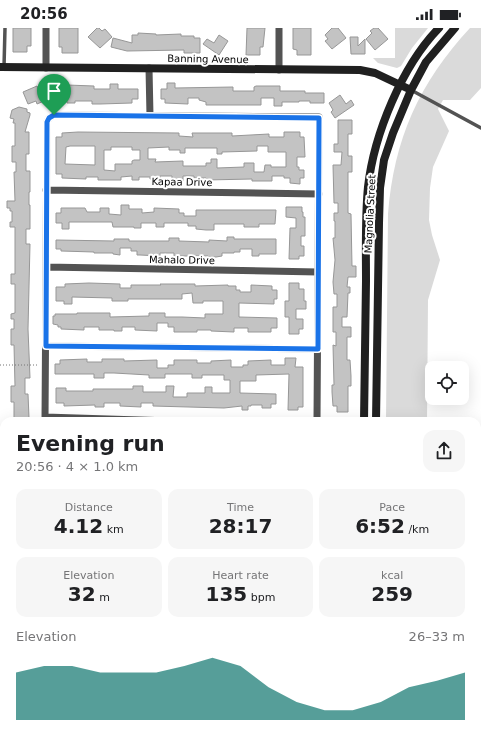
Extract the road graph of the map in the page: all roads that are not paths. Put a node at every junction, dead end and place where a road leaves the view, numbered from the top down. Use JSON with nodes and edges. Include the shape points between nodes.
{"nodes":[{"id":1,"x":5,"y":28,"type":"edge"},
{"id":2,"x":46,"y":28,"type":"edge"},
{"id":3,"x":279,"y":28,"type":"edge"},
{"id":4,"x":439,"y":28,"type":"edge"},
{"id":5,"x":455,"y":28,"type":"edge"},
{"id":6,"x":2,"y":67,"type":"edge"},
{"id":7,"x":46,"y":68,"type":"junction"},
{"id":8,"x":149,"y":68,"type":"junction"},
{"id":9,"x":279,"y":70,"type":"junction"},
{"id":10,"x":399,"y":84,"type":"junction"},
{"id":11,"x":411,"y":90,"type":"junction"},
{"id":12,"x":150,"y":116,"type":"junction"},
{"id":13,"x":481,"y":128,"type":"edge"},
{"id":14,"x":46,"y":190,"type":"junction"},
{"id":15,"x":319,"y":194,"type":"junction"},
{"id":16,"x":46,"y":267,"type":"junction"},
{"id":17,"x":318,"y":272,"type":"junction"},
{"id":18,"x":46,"y":346,"type":"junction"},
{"id":19,"x":318,"y":349,"type":"junction"},
{"id":20,"x":45,"y":417,"type":"edge"},
{"id":21,"x":317,"y":417,"type":"edge"},
{"id":22,"x":364,"y":417,"type":"edge"},
{"id":23,"x":376,"y":417,"type":"edge"}],
"edges":[{"from":1,"to":6,"type":"lane"},
{"from":2,"to":7,"type":"street"},
{"from":3,"to":9,"type":"street"},
{"from":4,"to":10,"type":"main road","name":"Magnolia Street","via":[[417,55]]},
{"from":5,"to":11,"type":"main road","name":"Magnolia Street","via":[[426,62]]},
{"from":6,"to":7,"type":"main road","name":"Banning Avenue"},
{"from":7,"to":8,"type":"main road","name":"Banning Avenue"},
{"from":8,"to":9,"type":"main road","name":"Banning Avenue"},
{"from":8,"to":12,"type":"street"},
{"from":9,"to":10,"type":"main road","name":"Banning Avenue","via":[[360,70],[375,73]]},
{"from":10,"to":11,"type":"main road","name":"Banning Avenue"},
{"from":10,"to":22,"type":"main road","name":"Magnolia Street","via":[[372,162],[368,187]]},
{"from":11,"to":13,"type":"lane"},
{"from":11,"to":23,"type":"main road","name":"Magnolia Street","via":[[384,160],[380,188]]},
{"from":12,"to":14,"type":"street","via":[[54,115],[49,118]]},
{"from":12,"to":15,"type":"street","via":[[319,118]]},
{"from":14,"to":15,"type":"street","name":"Kapaa Drive"},
{"from":14,"to":16,"type":"street"},
{"from":15,"to":17,"type":"street"},
{"from":16,"to":17,"type":"street","name":"Mahalo Drive"},
{"from":16,"to":18,"type":"street"},
{"from":17,"to":19,"type":"street"},
{"from":18,"to":19,"type":"street"},
{"from":18,"to":20,"type":"street"},
{"from":19,"to":21,"type":"street"}]}
